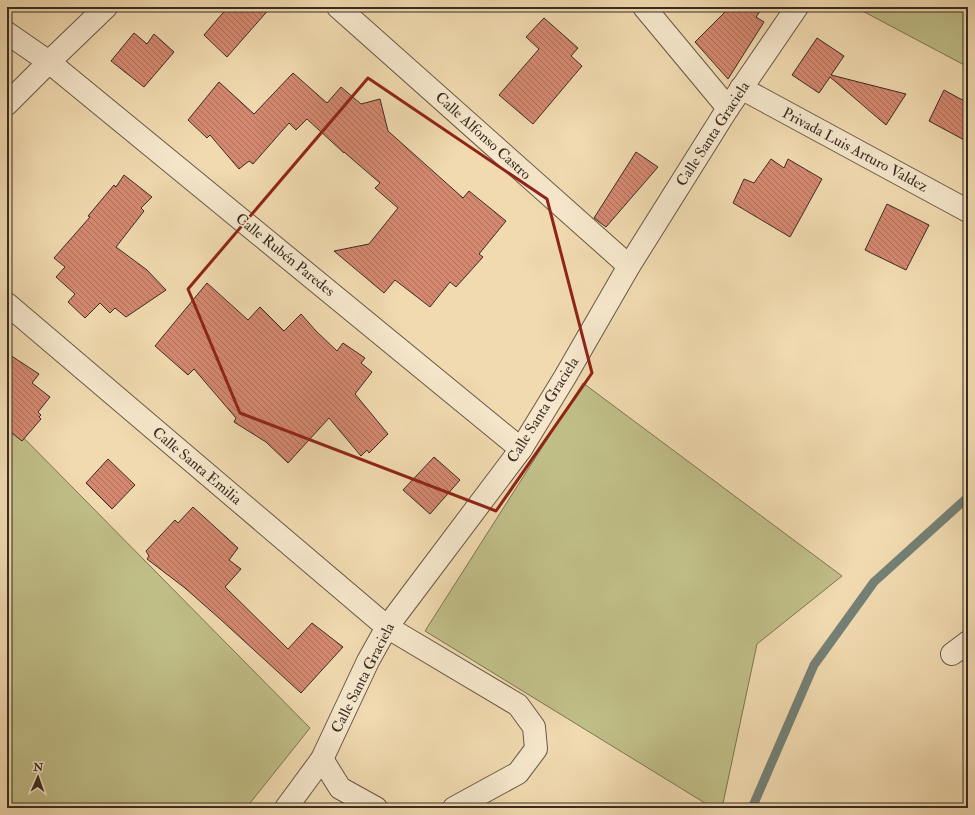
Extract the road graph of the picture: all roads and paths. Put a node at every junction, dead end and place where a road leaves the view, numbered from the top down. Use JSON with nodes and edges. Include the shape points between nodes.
{"nodes":[{"id":1,"x":338,"y":7,"type":"edge"},
{"id":2,"x":644,"y":7,"type":"edge"},
{"id":3,"x":797,"y":7,"type":"edge"},
{"id":4,"x":99,"y":11,"type":"edge"},
{"id":5,"x":7,"y":34,"type":"edge"},
{"id":6,"x":49,"y":62,"type":"junction"},
{"id":7,"x":741,"y":88,"type":"junction"},
{"id":8,"x":7,"y":104,"type":"edge"},
{"id":9,"x":728,"y":108,"type":"junction"},
{"id":10,"x":968,"y":211,"type":"edge"},
{"id":11,"x":628,"y":266,"type":"junction"},
{"id":12,"x":7,"y":304,"type":"edge"},
{"id":13,"x":521,"y":449,"type":"junction"},
{"id":14,"x":388,"y":627,"type":"junction"},
{"id":15,"x":322,"y":758,"type":"junction"},
{"id":16,"x":286,"y":808,"type":"edge"},
{"id":17,"x":376,"y":808,"type":"edge"},
{"id":18,"x":454,"y":808,"type":"edge"}],
"edges":[{"from":1,"to":11,"type":"street","name":"Calle Alfonso Castro"},
{"from":2,"to":9,"type":"street"},
{"from":3,"to":7,"type":"street","name":"Calle Santa Graciela"},
{"from":4,"to":6,"type":"street"},
{"from":5,"to":6,"type":"street","name":"Calle Rubén Paredes"},
{"from":6,"to":8,"type":"street"},
{"from":6,"to":13,"type":"street","name":"Calle Rubén Paredes"},
{"from":7,"to":9,"type":"street","name":"Calle Santa Graciela"},
{"from":7,"to":10,"type":"street","name":"Privada Luis Arturo Valdez"},
{"from":9,"to":11,"type":"street","name":"Calle Santa Graciela"},
{"from":11,"to":13,"type":"street","name":"Calle Santa Graciela"},
{"from":12,"to":14,"type":"street","name":"Calle Santa Emilia"},
{"from":13,"to":14,"type":"street","name":"Calle Santa Graciela"},
{"from":14,"to":15,"type":"street","name":"Calle Santa Graciela","via":[[368,661]]},
{"from":14,"to":18,"type":"street","name":"Calle Santa Emilia","via":[[518,705],[534,727],[536,749],[518,773]]},
{"from":15,"to":16,"type":"street","name":"Calle Santa Graciela"},
{"from":15,"to":17,"type":"street","via":[[340,788]]}]}
